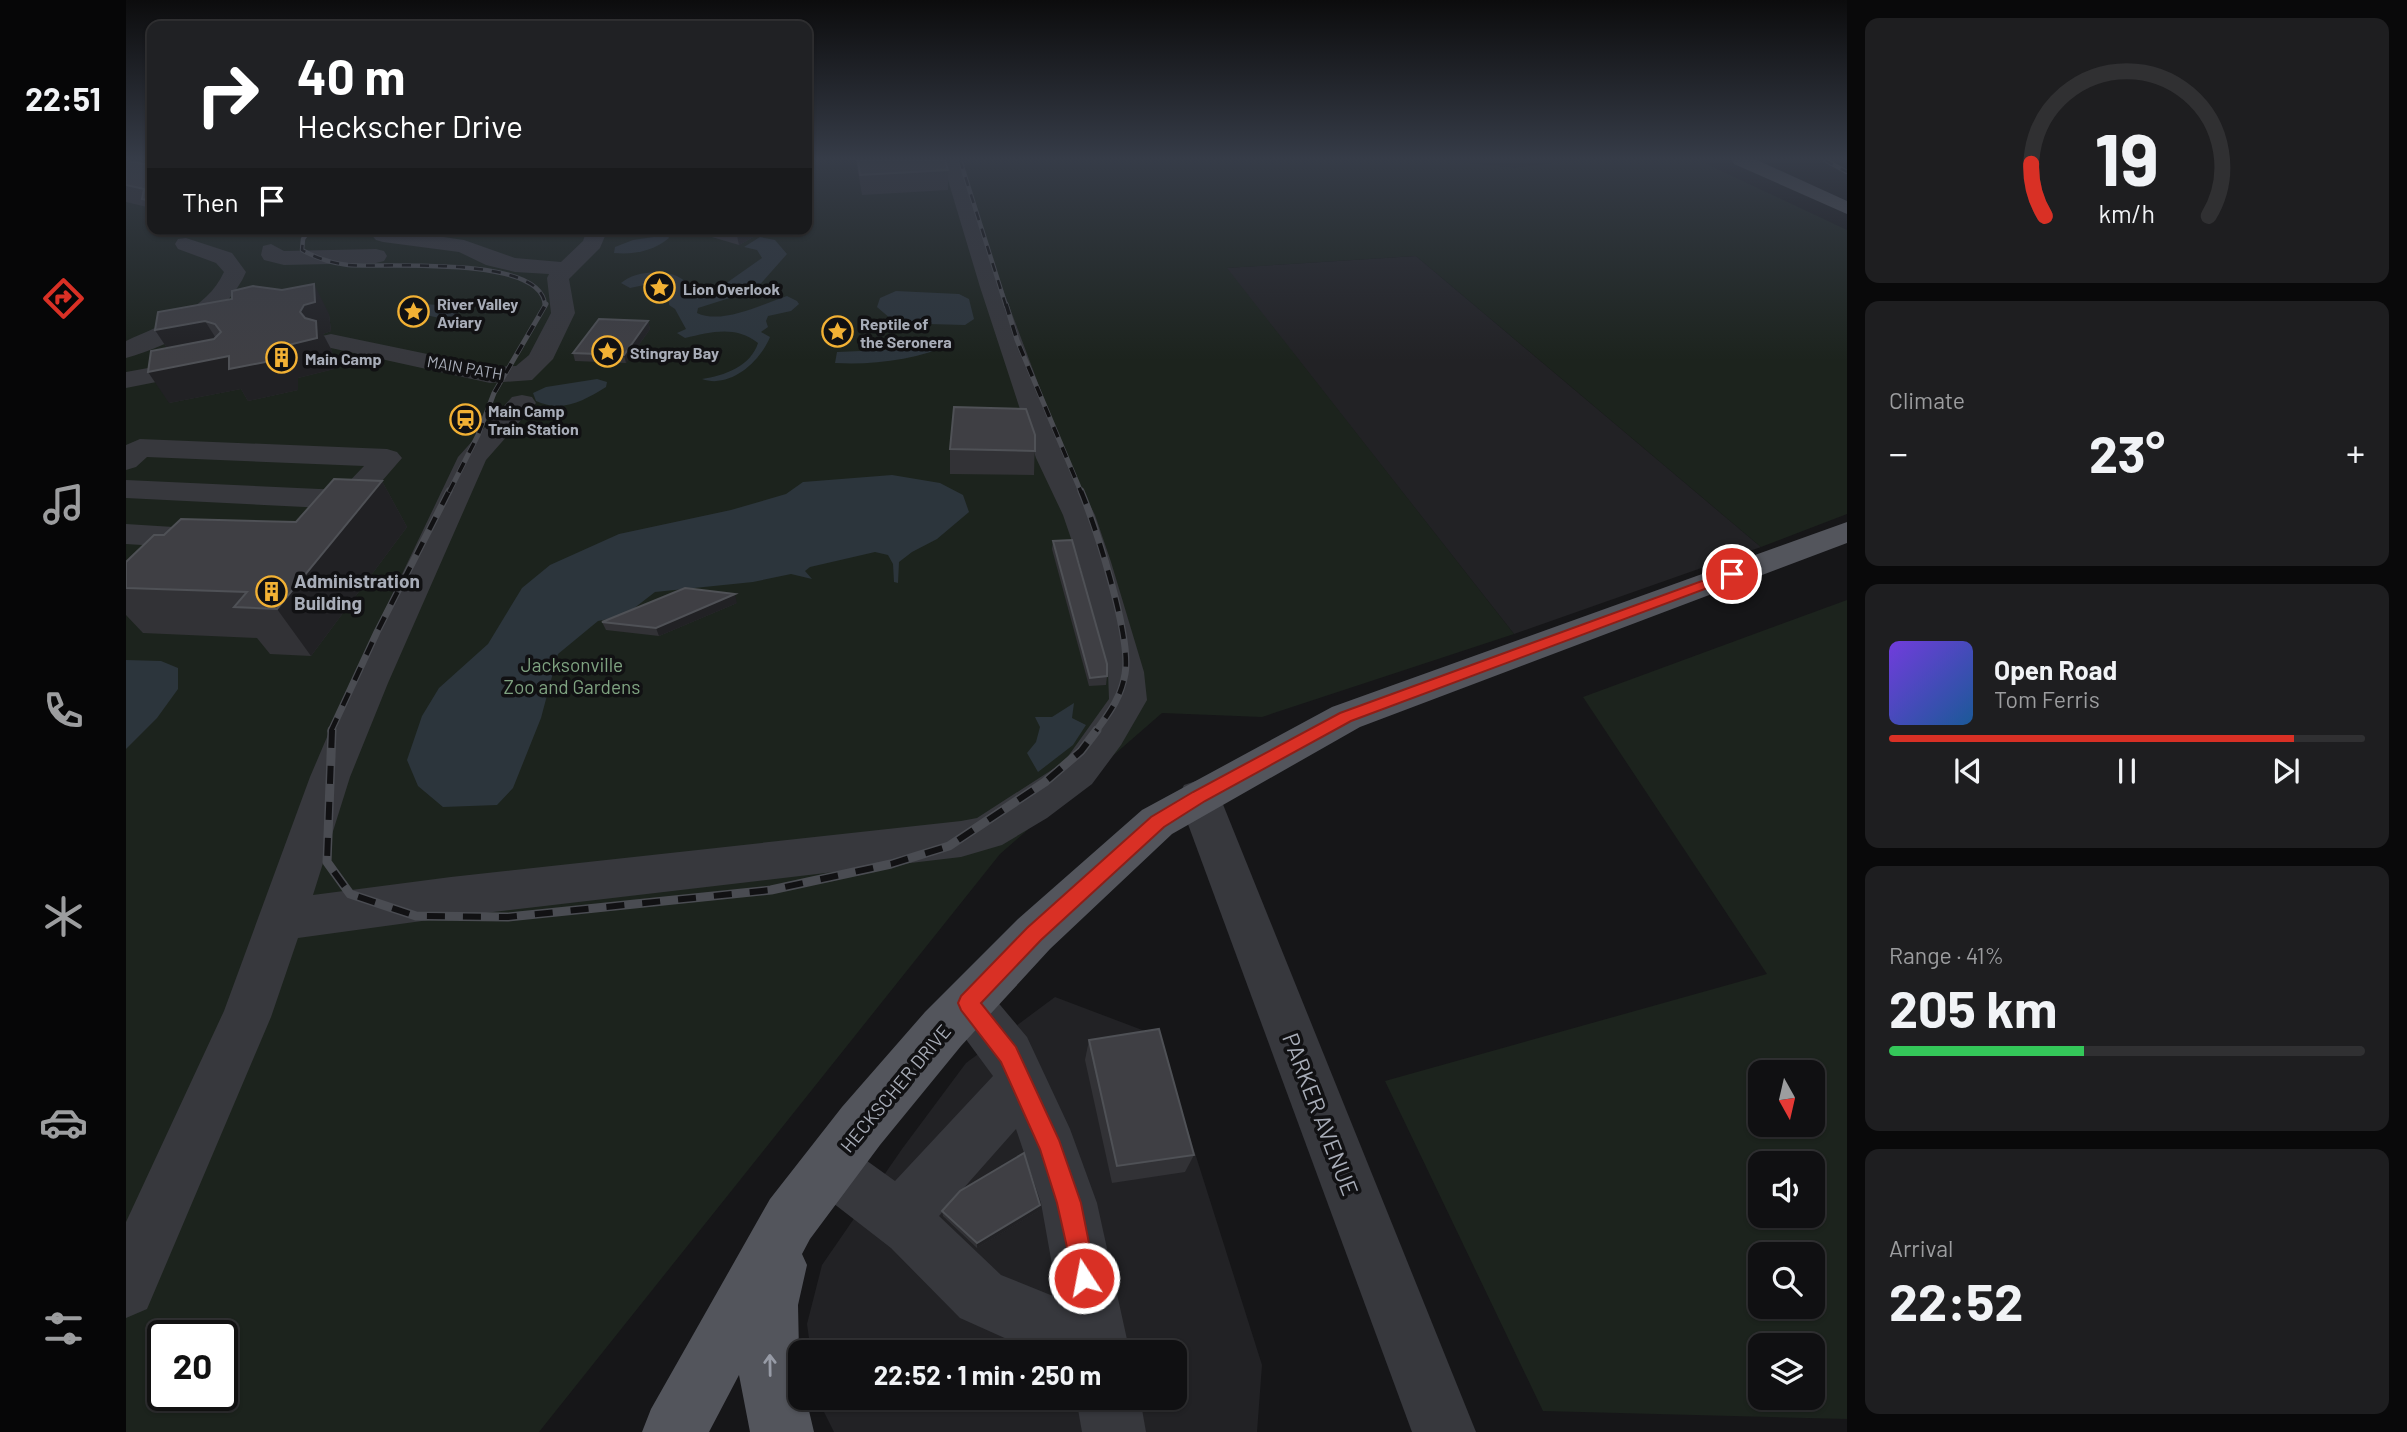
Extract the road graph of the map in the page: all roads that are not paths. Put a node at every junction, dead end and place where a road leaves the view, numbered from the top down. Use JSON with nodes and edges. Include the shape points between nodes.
{"nodes":[{"id":1,"x":972,"y":227,"type":"edge"},
{"id":2,"x":382,"y":235,"type":"edge"},
{"id":3,"x":597,"y":235,"type":"edge"},
{"id":4,"x":186,"y":244,"type":"dead end"},
{"id":5,"x":271,"y":251,"type":"dead end"},
{"id":6,"x":376,"y":256,"type":"dead end"},
{"id":7,"x":564,"y":269,"type":"junction"},
{"id":8,"x":331,"y":341,"type":"dead end"},
{"id":9,"x":126,"y":350,"type":"edge"},
{"id":10,"x":224,"y":362,"type":"edge"},
{"id":11,"x":126,"y":380,"type":"edge"},
{"id":12,"x":522,"y":403,"type":"dead end"},
{"id":13,"x":126,"y":461,"type":"edge"},
{"id":14,"x":126,"y":489,"type":"edge"},
{"id":15,"x":349,"y":500,"type":"junction"},
{"id":16,"x":1847,"y":532,"type":"edge"},
{"id":17,"x":126,"y":534,"type":"edge"},
{"id":18,"x":230,"y":540,"type":"edge"},
{"id":19,"x":314,"y":540,"type":"edge"},
{"id":20,"x":1199,"y":797,"type":"junction"},
{"id":21,"x":282,"y":920,"type":"junction"},
{"id":22,"x":968,"y":1003,"type":"junction"},
{"id":23,"x":1022,"y":1083,"type":"junction"},
{"id":24,"x":830,"y":1167,"type":"junction"},
{"id":25,"x":790,"y":1219,"type":"junction"},
{"id":26,"x":899,"y":1219,"type":"junction"},
{"id":27,"x":126,"y":1288,"type":"edge"},
{"id":28,"x":1070,"y":1340,"type":"edge"},
{"id":29,"x":1096,"y":1340,"type":"edge"},
{"id":30,"x":1110,"y":1410,"type":"edge"},
{"id":31,"x":674,"y":1432,"type":"edge"},
{"id":32,"x":782,"y":1432,"type":"edge"},
{"id":33,"x":1114,"y":1432,"type":"edge"},
{"id":34,"x":1444,"y":1432,"type":"edge"}],
"edges":[{"from":1,"to":21,"type":"street","via":[[1051,458],[1079,515],[1126,672],[1128,700],[1078,773],[988,833],[961,838]]},
{"from":2,"to":7,"type":"street","via":[[464,246],[514,265]]},
{"from":3,"to":7,"type":"street"},
{"from":4,"to":9,"type":"street","via":[[224,258],[235,272],[231,287],[190,320]]},
{"from":5,"to":6,"type":"street","via":[[284,258]]},
{"from":7,"to":8,"type":"street","name":"MAIN PATH","via":[[558,278],[563,313],[557,329],[540,359],[523,374],[490,375]]},
{"from":10,"to":11,"type":"street"},
{"from":12,"to":21,"type":"street","via":[[473,457],[369,682]]},
{"from":13,"to":15,"type":"street","via":[[140,449],[387,458]]},
{"from":14,"to":15,"type":"street"},
{"from":15,"to":19,"type":"street"},
{"from":16,"to":20,"type":"main road","name":"HECKSCHER DRIVE","via":[[1346,717]]},
{"from":17,"to":18,"type":"street"},
{"from":20,"to":22,"type":"main road","name":"HECKSCHER DRIVE","via":[[1157,822],[1034,934]]},
{"from":20,"to":34,"type":"street","name":"PARKER AVENUE"},
{"from":21,"to":27,"type":"street","via":[[246,1017]]},
{"from":22,"to":23,"type":"street","via":[[1009,1055]]},
{"from":22,"to":24,"type":"main road","name":"HECKSCHER DRIVE"},
{"from":23,"to":26,"type":"street"},
{"from":23,"to":29,"type":"street","via":[[1051,1147],[1069,1203]]},
{"from":24,"to":25,"type":"main road","name":"HECKSCHER DRIVE"},
{"from":24,"to":26,"type":"street"},
{"from":25,"to":31,"type":"main road","name":"HECKSCHER DRIVE"},
{"from":32,"to":25,"type":"main road","one_way":true,"via":[[770,1377],[768,1305]]},
{"from":26,"to":28,"type":"street","via":[[981,1297],[1055,1326]]},
{"from":30,"to":33,"type":"street"}]}
